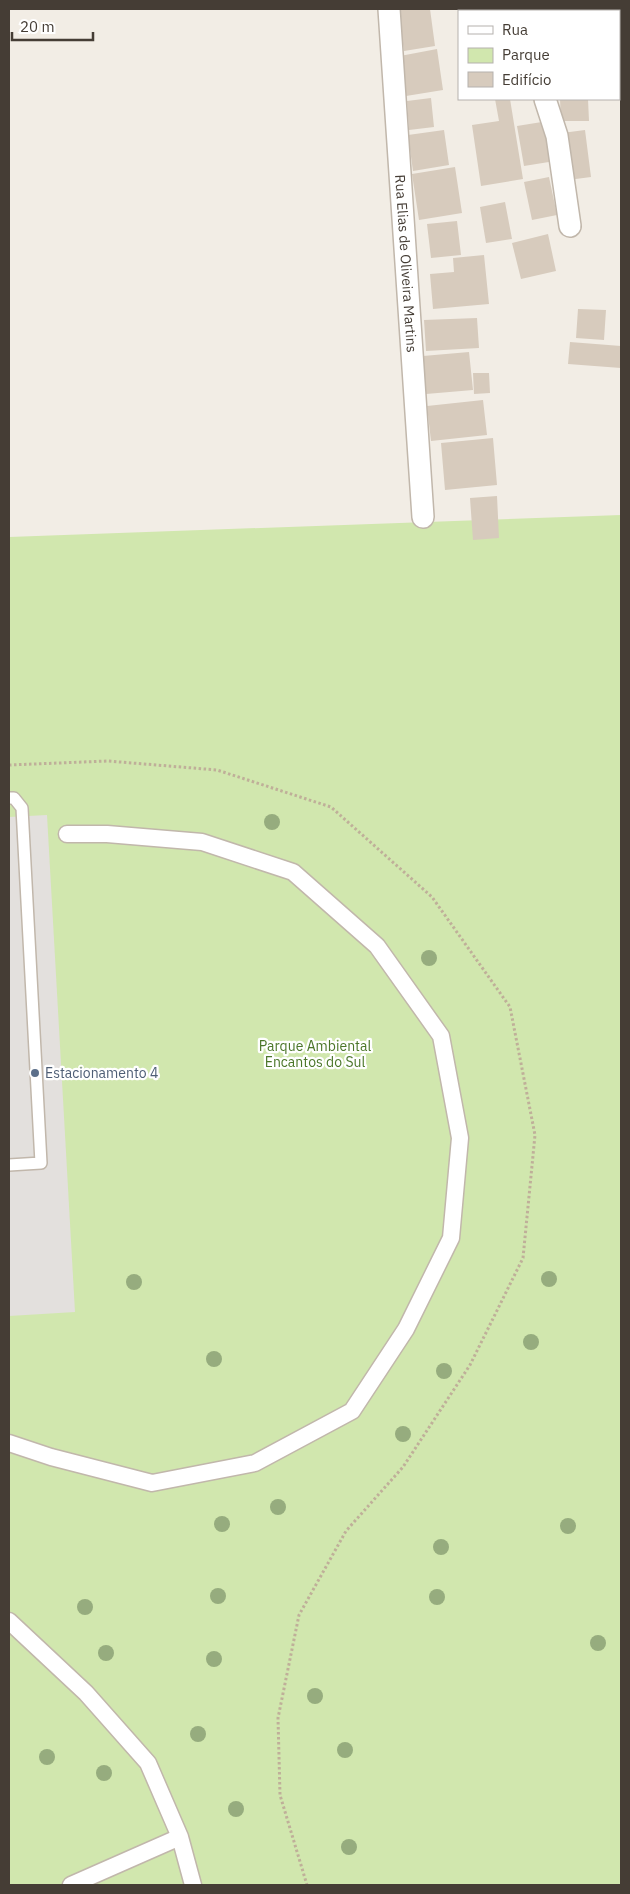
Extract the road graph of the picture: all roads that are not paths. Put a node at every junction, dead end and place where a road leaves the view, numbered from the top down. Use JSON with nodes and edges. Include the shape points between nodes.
{"nodes":[{"id":1,"x":389,"y":9,"type":"edge"},
{"id":2,"x":545,"y":100,"type":"edge"},
{"id":3,"x":570,"y":226,"type":"dead end"},
{"id":4,"x":424,"y":517,"type":"dead end"},
{"id":5,"x":9,"y":798,"type":"edge"},
{"id":6,"x":67,"y":834,"type":"dead end"},
{"id":7,"x":9,"y":1165,"type":"edge"},
{"id":8,"x":9,"y":1443,"type":"edge"},
{"id":9,"x":9,"y":1621,"type":"edge"},
{"id":10,"x":180,"y":1837,"type":"junction"},
{"id":11,"x":71,"y":1885,"type":"edge"},
{"id":12,"x":193,"y":1885,"type":"edge"}],
"edges":[{"from":1,"to":4,"type":"street","name":"Rua Elias de Oliveira Martins"},
{"from":2,"to":3,"type":"street","via":[[556,136]]},
{"from":5,"to":7,"type":"lane","via":[[14,798],[22,808],[41,1163]]},
{"from":6,"to":8,"type":"street","via":[[202,842],[293,872],[377,946],[441,1036],[460,1138],[451,1238],[406,1329],[352,1411],[255,1463],[152,1483]]},
{"from":9,"to":10,"type":"street","via":[[86,1693],[148,1763]]},
{"from":10,"to":11,"type":"street"},
{"from":10,"to":12,"type":"street"}]}
